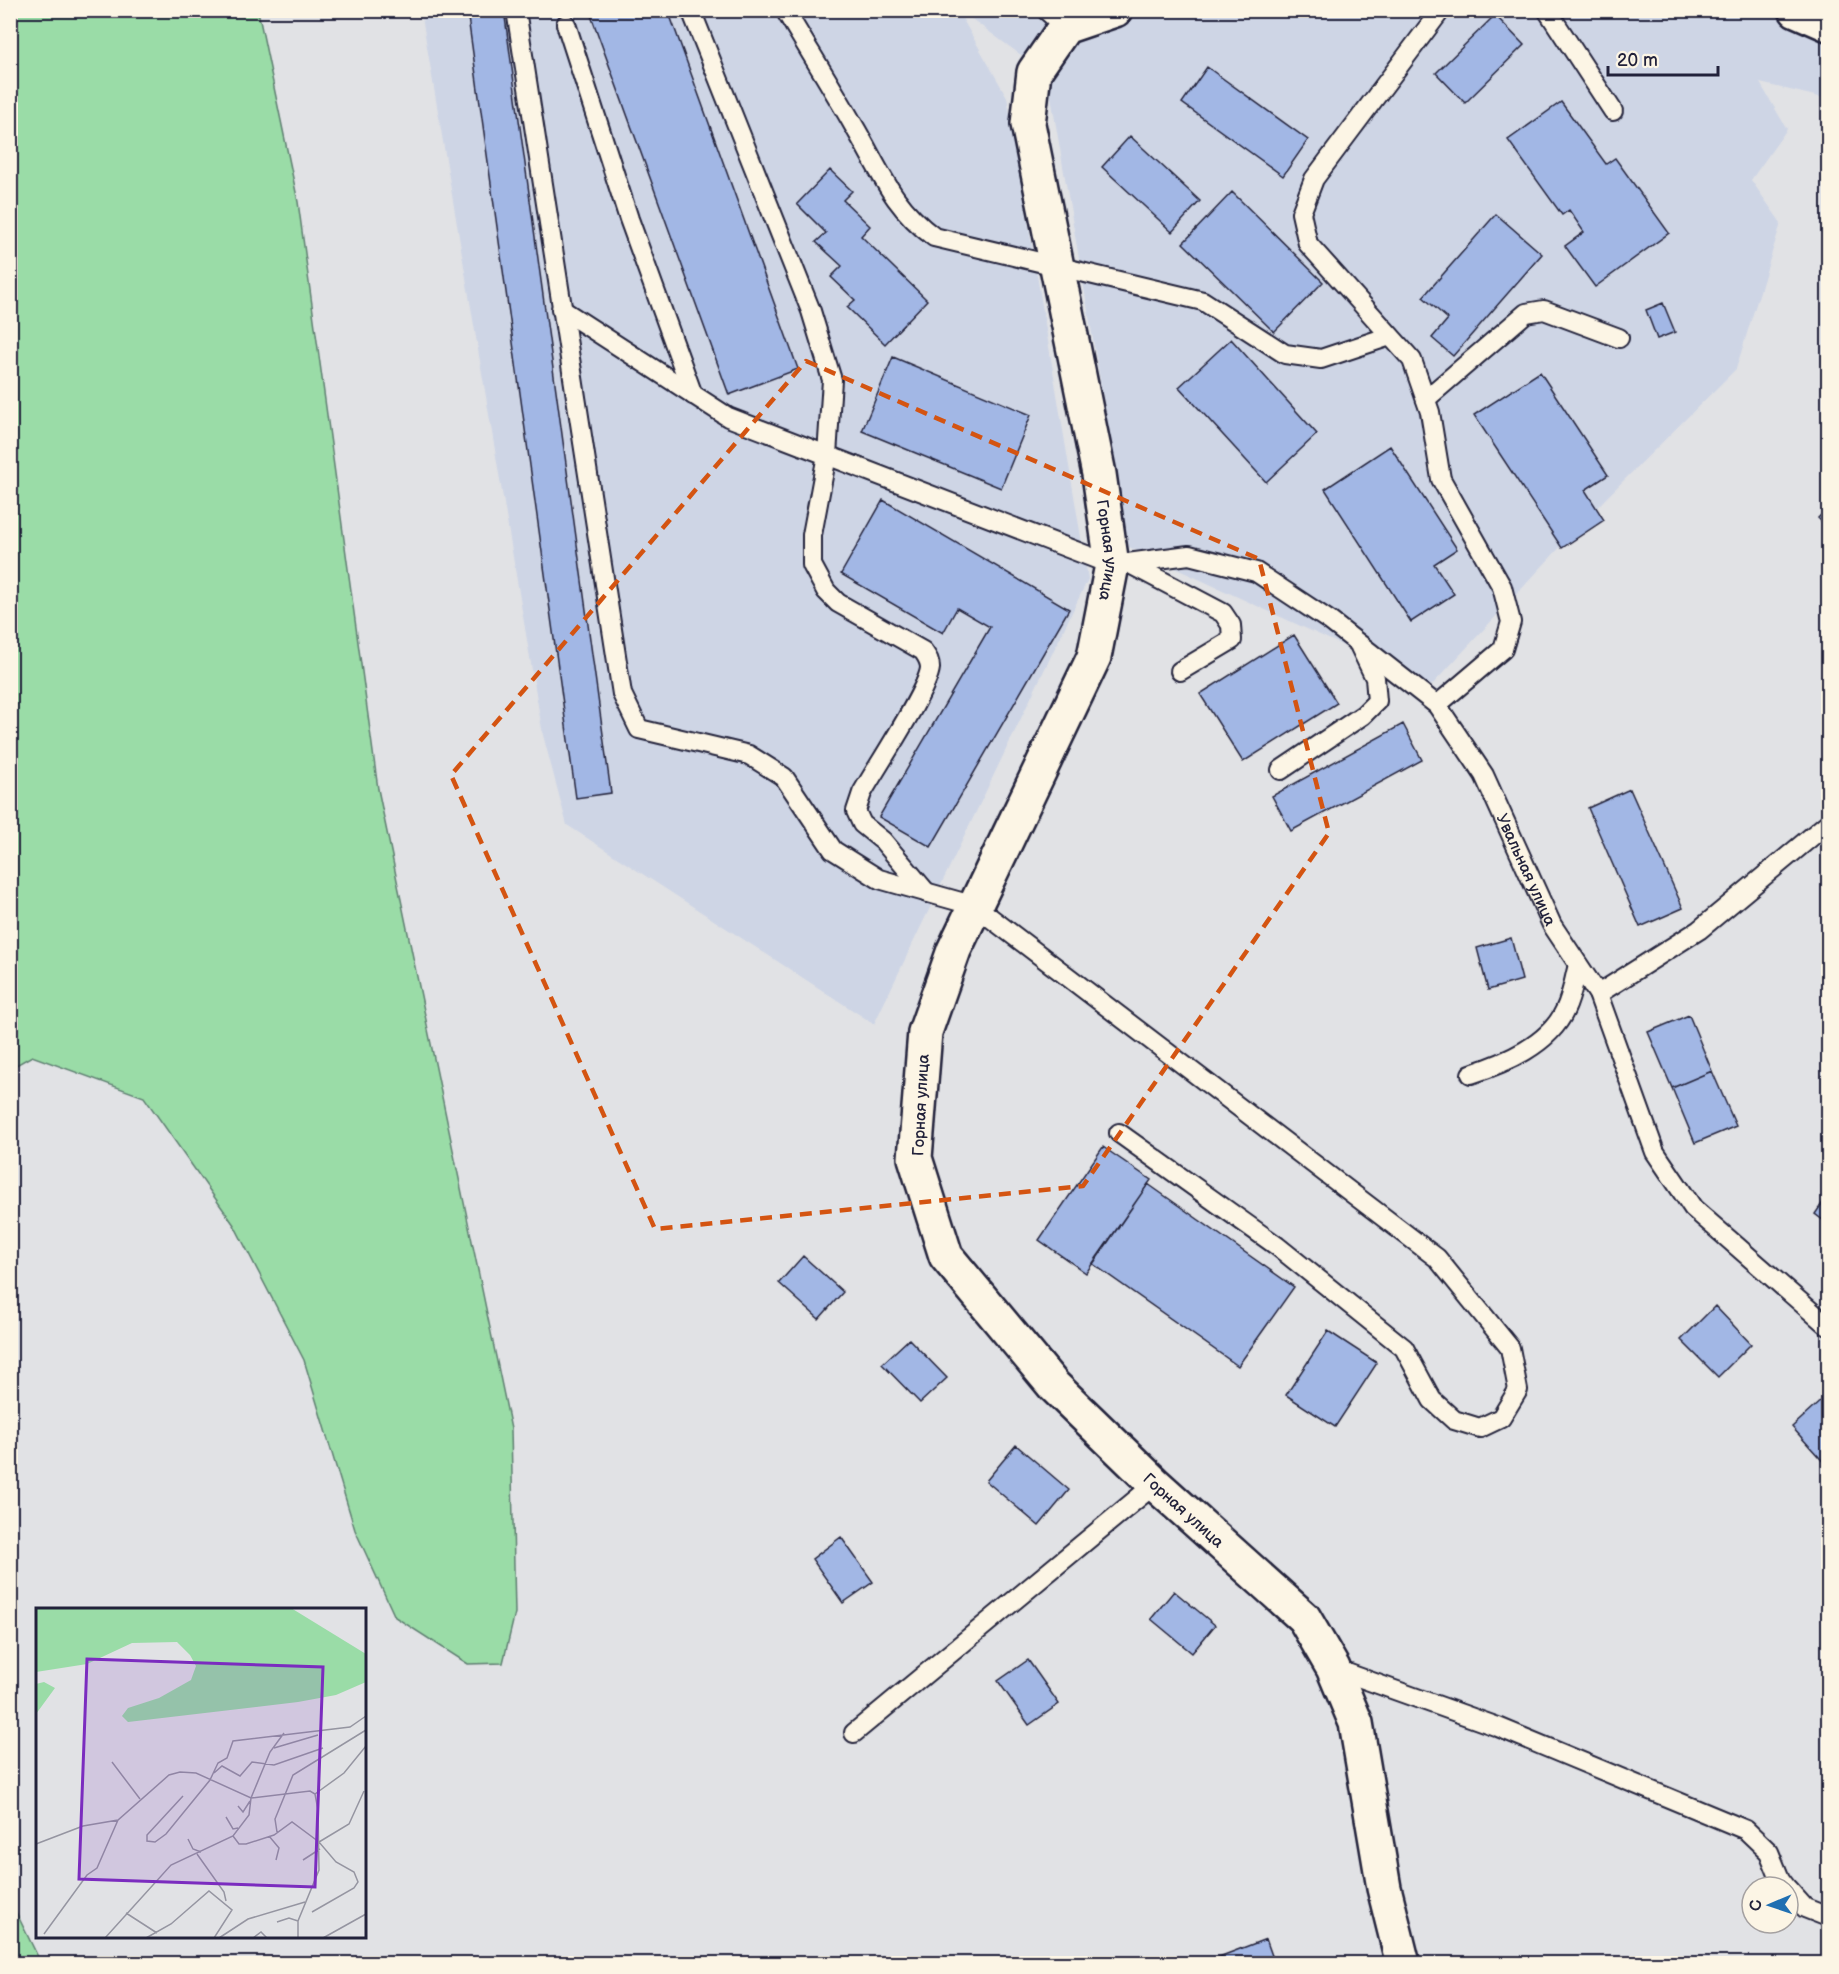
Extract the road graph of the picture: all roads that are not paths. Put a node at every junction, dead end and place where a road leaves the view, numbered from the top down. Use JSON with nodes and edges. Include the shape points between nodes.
{"nodes":[{"id":1,"x":516,"y":10,"type":"edge"},
{"id":2,"x":691,"y":10,"type":"edge"},
{"id":3,"x":785,"y":10,"type":"edge"},
{"id":4,"x":1115,"y":10,"type":"edge"},
{"id":5,"x":1441,"y":10,"type":"edge"},
{"id":6,"x":1547,"y":10,"type":"edge"},
{"id":7,"x":1796,"y":10,"type":"edge"},
{"id":8,"x":1056,"y":19,"type":"edge"},
{"id":9,"x":566,"y":24,"type":"dead end"},
{"id":10,"x":1828,"y":24,"type":"edge"},
{"id":11,"x":1613,"y":111,"type":"dead end"},
{"id":12,"x":1057,"y":268,"type":"junction"},
{"id":13,"x":561,"y":309,"type":"junction"},
{"id":14,"x":1390,"y":336,"type":"junction"},
{"id":15,"x":1619,"y":338,"type":"dead end"},
{"id":16,"x":693,"y":394,"type":"junction"},
{"id":17,"x":1425,"y":399,"type":"junction"},
{"id":18,"x":827,"y":455,"type":"junction"},
{"id":19,"x":1121,"y":565,"type":"junction"},
{"id":20,"x":1359,"y":643,"type":"junction"},
{"id":21,"x":1180,"y":671,"type":"dead end"},
{"id":22,"x":1437,"y":705,"type":"junction"},
{"id":23,"x":1281,"y":770,"type":"dead end"},
{"id":24,"x":1828,"y":823,"type":"edge"},
{"id":25,"x":927,"y":893,"type":"junction"},
{"id":26,"x":975,"y":906,"type":"junction"},
{"id":27,"x":1578,"y":965,"type":"junction"},
{"id":28,"x":1598,"y":994,"type":"junction"},
{"id":29,"x":1470,"y":1074,"type":"dead end"},
{"id":30,"x":1119,"y":1133,"type":"dead end"},
{"id":31,"x":1828,"y":1326,"type":"edge"},
{"id":32,"x":1155,"y":1485,"type":"junction"},
{"id":33,"x":1333,"y":1668,"type":"junction"},
{"id":34,"x":854,"y":1733,"type":"dead end"},
{"id":35,"x":1778,"y":1875,"type":"edge"},
{"id":36,"x":1800,"y":1902,"type":"edge"},
{"id":37,"x":1828,"y":1917,"type":"edge"},
{"id":38,"x":1403,"y":1964,"type":"edge"}],
"edges":[{"from":1,"to":13,"type":"lane"},
{"from":2,"to":18,"type":"lane","via":[[811,311],[832,381]]},
{"from":3,"to":12,"type":"lane","via":[[886,185],[910,219],[934,237]]},
{"from":4,"to":8,"type":"street"},
{"from":5,"to":14,"type":"lane","via":[[1314,179],[1301,213],[1308,244]]},
{"from":6,"to":11,"type":"lane"},
{"from":7,"to":10,"type":"street"},
{"from":8,"to":12,"type":"street","name":"Горная улица","via":[[1034,72],[1028,124]]},
{"from":9,"to":16,"type":"lane","via":[[629,219]]},
{"from":12,"to":14,"type":"lane","via":[[1203,301],[1285,354],[1321,359]]},
{"from":12,"to":19,"type":"street","name":"Горная улица"},
{"from":13,"to":16,"type":"lane"},
{"from":13,"to":25,"type":"lane","via":[[622,694],[639,729],[749,755],[784,777],[833,850],[879,879]]},
{"from":14,"to":17,"type":"lane","via":[[1412,360]]},
{"from":15,"to":17,"type":"lane","via":[[1544,310],[1526,313]]},
{"from":16,"to":18,"type":"lane","via":[[728,417]]},
{"from":17,"to":22,"type":"lane","via":[[1441,479],[1502,587],[1511,622],[1503,650]]},
{"from":18,"to":19,"type":"lane"},
{"from":18,"to":25,"type":"lane","via":[[812,535],[812,566],[825,591],[838,603],[930,659],[923,689],[862,793],[856,811],[862,824],[883,841]]},
{"from":19,"to":20,"type":"lane","name":"Увальная улица","via":[[1189,555],[1256,572]]},
{"from":19,"to":21,"type":"lane","via":[[1223,613],[1231,625],[1232,640]]},
{"from":19,"to":26,"type":"street","name":"Горная улица","via":[[1094,657]]},
{"from":20,"to":22,"type":"lane","name":"Увальная улица"},
{"from":20,"to":23,"type":"lane","via":[[1375,678],[1377,701],[1363,715]]},
{"from":22,"to":27,"type":"lane","name":"Увальная улица","via":[[1484,775],[1552,925]]},
{"from":24,"to":28,"type":"lane","via":[[1699,930]]},
{"from":25,"to":26,"type":"lane"},
{"from":26,"to":30,"type":"lane","via":[[1437,1258],[1510,1348],[1518,1390],[1502,1418],[1480,1428],[1454,1420],[1432,1400],[1404,1348],[1277,1246]]},
{"from":26,"to":32,"type":"street","name":"Горная улица","via":[[925,1032],[915,1158],[946,1256],[1054,1386]]},
{"from":27,"to":28,"type":"lane","name":"Увальная улица"},
{"from":27,"to":29,"type":"lane","via":[[1566,1010],[1552,1030],[1504,1064]]},
{"from":28,"to":31,"type":"lane","name":"Увальная улица","via":[[1655,1152],[1693,1208]]},
{"from":32,"to":33,"type":"street","name":"Горная улица","via":[[1304,1618]]},
{"from":32,"to":34,"type":"lane"},
{"from":33,"to":35,"type":"lane","via":[[1498,1727],[1746,1830],[1769,1852]]},
{"from":33,"to":38,"type":"street","name":"Горная улица","via":[[1356,1723],[1384,1888]]},
{"from":36,"to":37,"type":"lane"}]}
